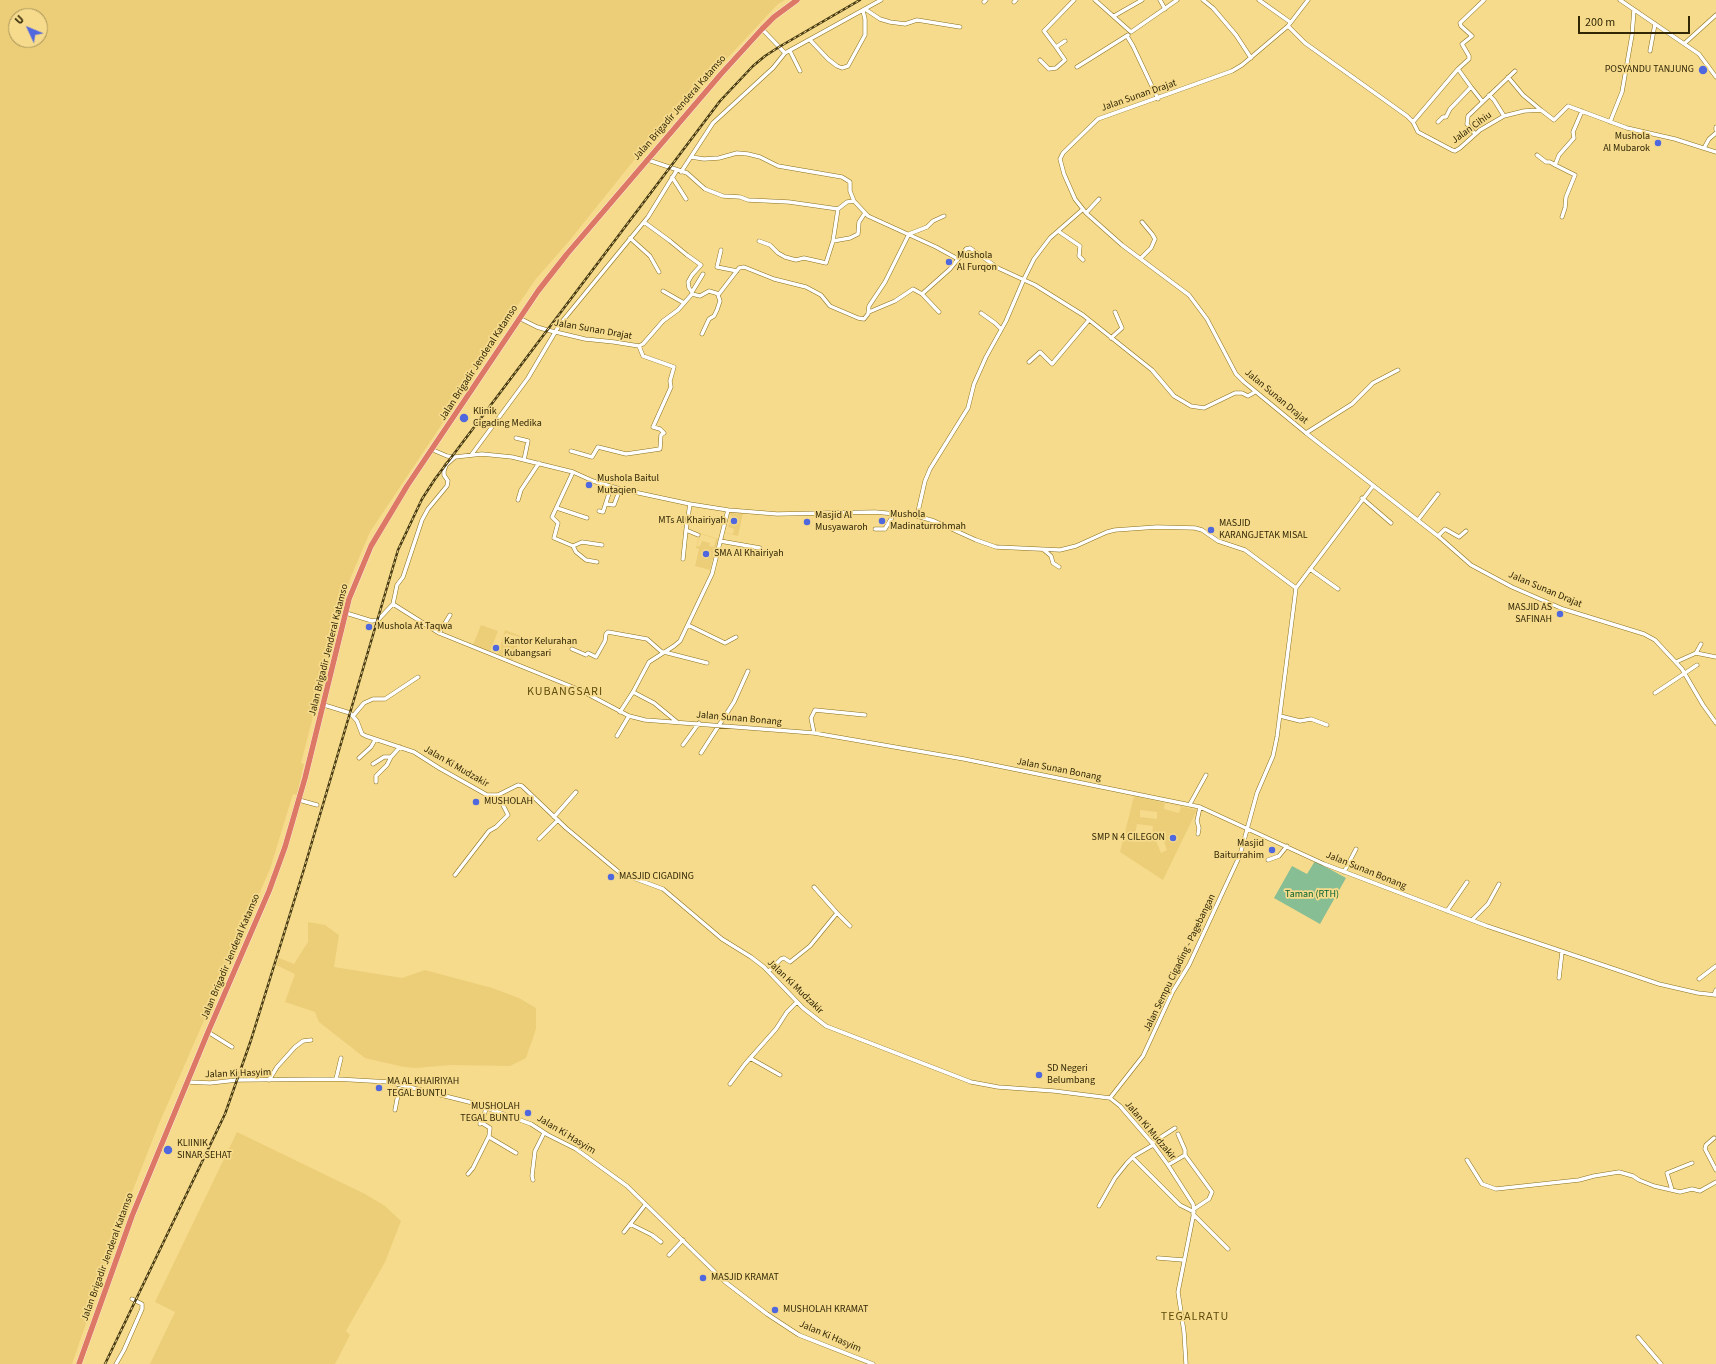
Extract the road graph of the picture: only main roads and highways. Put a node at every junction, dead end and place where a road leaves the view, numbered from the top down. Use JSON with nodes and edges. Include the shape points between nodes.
{"nodes":[{"id":1,"x":796,"y":0,"type":"edge"},
{"id":2,"x":79,"y":1364,"type":"edge"}],
"edges":[{"from":1,"to":2,"type":"highway","name":"Jalan Brigadir Jenderal Katamso","via":[[762,29],[567,254],[519,318],[407,486],[371,546],[346,613],[285,847],[269,891],[132,1216]]}]}
